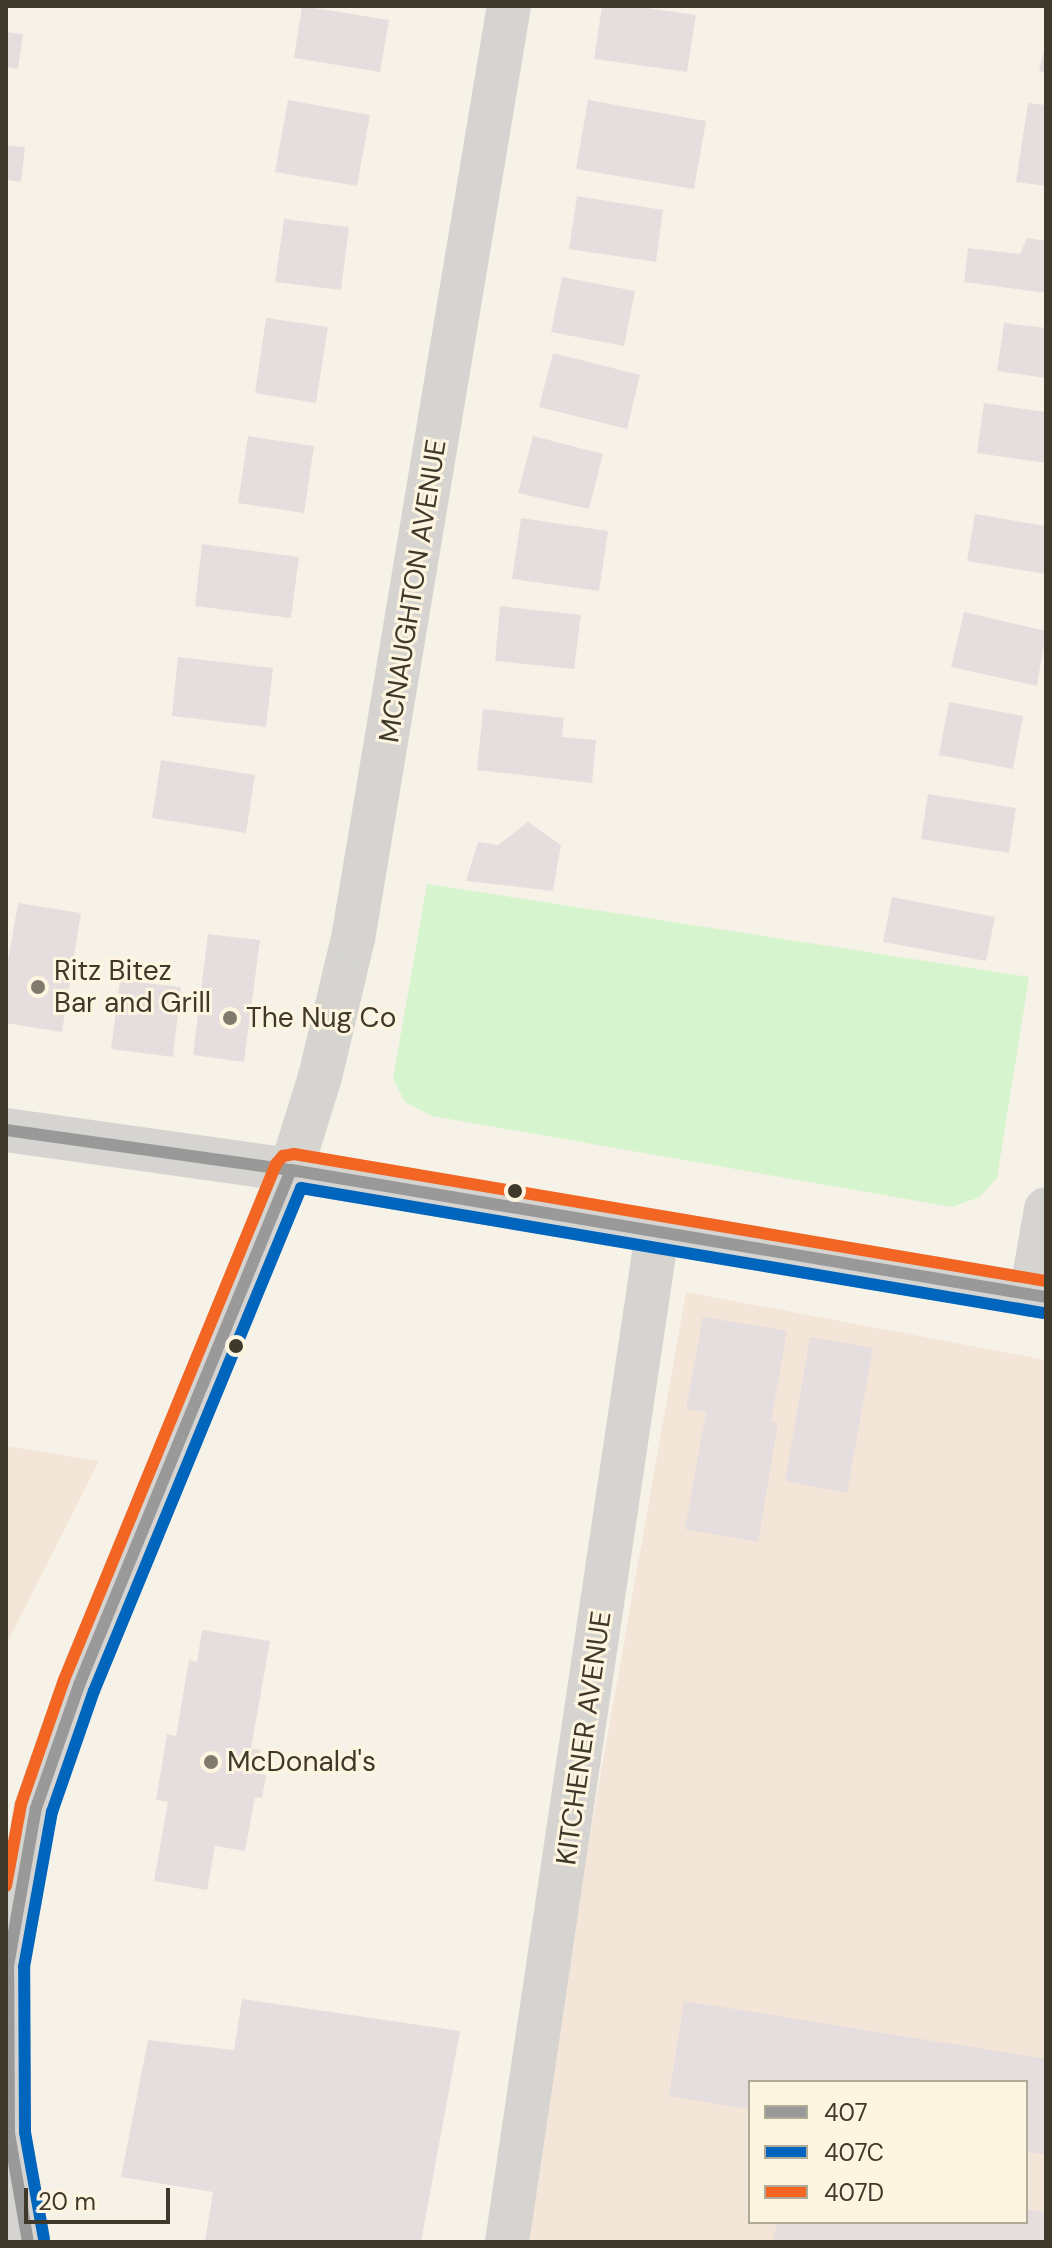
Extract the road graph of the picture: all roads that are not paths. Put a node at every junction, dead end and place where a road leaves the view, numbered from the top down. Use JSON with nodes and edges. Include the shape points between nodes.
{"nodes":[{"id":1,"x":509,"y":6,"type":"edge"},
{"id":2,"x":6,"y":1130,"type":"edge"},
{"id":3,"x":291,"y":1170,"type":"junction"},
{"id":4,"x":1046,"y":1209,"type":"edge"},
{"id":5,"x":657,"y":1233,"type":"junction"},
{"id":6,"x":1038,"y":1296,"type":"edge"},
{"id":7,"x":28,"y":2242,"type":"edge"},
{"id":8,"x":507,"y":2242,"type":"edge"}],
"edges":[{"from":1,"to":3,"type":"main road","name":"MCNAUGHTON AVENUE","via":[[353,939]]},
{"from":2,"to":3,"type":"main road"},
{"from":3,"to":5,"type":"main road"},
{"from":3,"to":7,"type":"main road","name":"MCNAUGHTON AVENUE","via":[[79,1685],[36,1808],[8,1966],[9,2133]]},
{"from":4,"to":6,"type":"main road"},
{"from":5,"to":6,"type":"main road"},
{"from":5,"to":8,"type":"main road","name":"KITCHENER AVENUE"}]}
